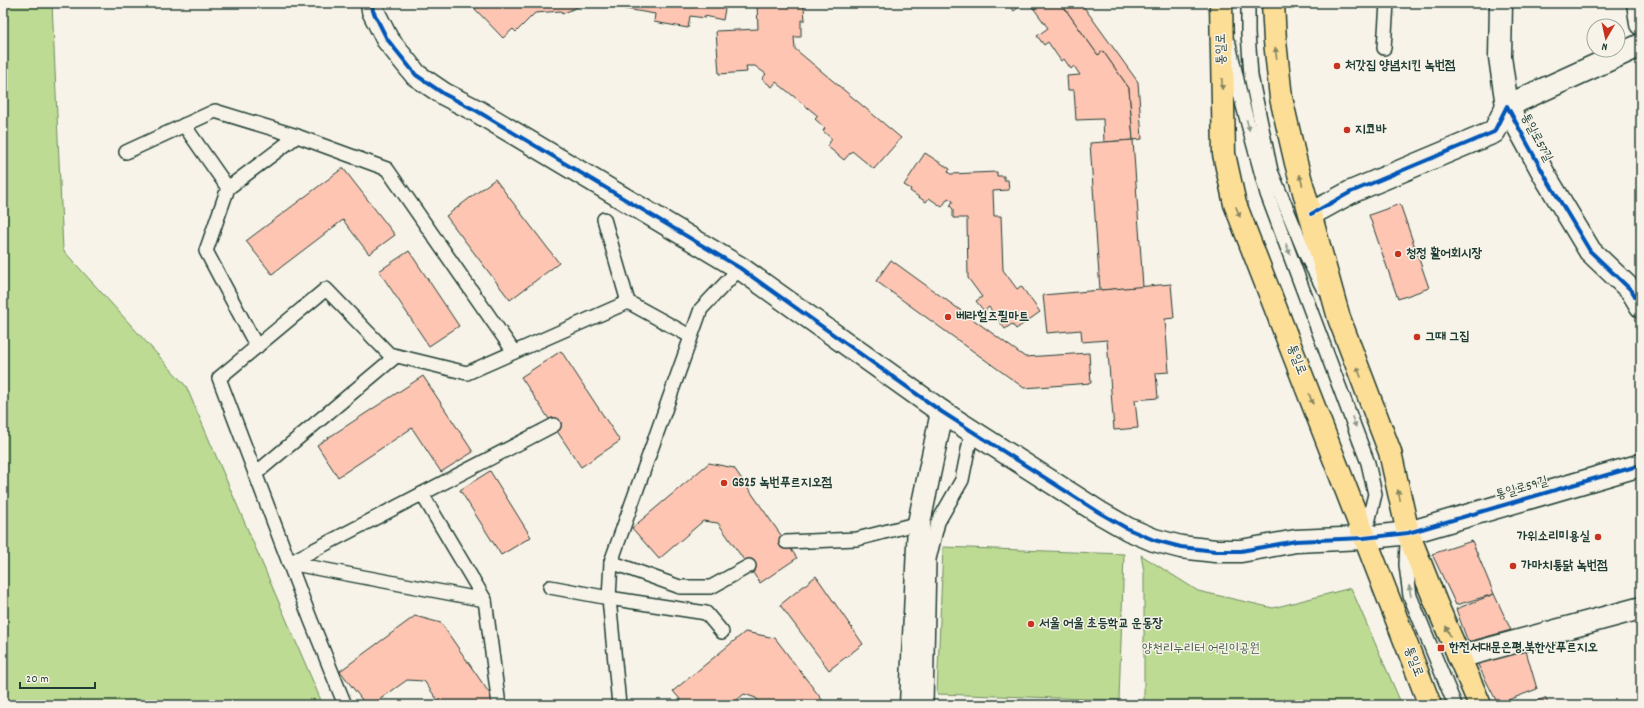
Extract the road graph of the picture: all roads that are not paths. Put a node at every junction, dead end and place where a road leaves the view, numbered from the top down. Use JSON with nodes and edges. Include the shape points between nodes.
{"nodes":[{"id":1,"x":372,"y":3,"type":"edge"},
{"id":2,"x":1248,"y":3,"type":"edge"},
{"id":3,"x":1273,"y":3,"type":"edge"},
{"id":4,"x":1387,"y":3,"type":"edge"},
{"id":5,"x":1501,"y":3,"type":"edge"},
{"id":6,"x":1638,"y":3,"type":"edge"},
{"id":7,"x":1221,"y":4,"type":"edge"},
{"id":8,"x":1641,"y":24,"type":"edge"},
{"id":9,"x":1641,"y":45,"type":"edge"},
{"id":10,"x":1384,"y":48,"type":"dead end"},
{"id":11,"x":1507,"y":106,"type":"junction"},
{"id":12,"x":184,"y":125,"type":"junction"},
{"id":13,"x":297,"y":136,"type":"junction"},
{"id":14,"x":126,"y":152,"type":"dead end"},
{"id":15,"x":228,"y":188,"type":"junction"},
{"id":16,"x":1311,"y":214,"type":"junction"},
{"id":17,"x":604,"y":219,"type":"dead end"},
{"id":18,"x":740,"y":268,"type":"junction"},
{"id":19,"x":628,"y":302,"type":"junction"},
{"id":20,"x":1641,"y":306,"type":"edge"},
{"id":21,"x":1339,"y":318,"type":"junction"},
{"id":22,"x":690,"y":336,"type":"junction"},
{"id":23,"x":257,"y":347,"type":"junction"},
{"id":24,"x":514,"y":352,"type":"junction"},
{"id":25,"x":396,"y":356,"type":"junction"},
{"id":26,"x":942,"y":412,"type":"junction"},
{"id":27,"x":554,"y":425,"type":"dead end"},
{"id":28,"x":972,"y":430,"type":"junction"},
{"id":29,"x":1641,"y":465,"type":"edge"},
{"id":30,"x":255,"y":474,"type":"junction"},
{"id":31,"x":422,"y":494,"type":"junction"},
{"id":32,"x":919,"y":523,"type":"junction"},
{"id":33,"x":1408,"y":533,"type":"junction"},
{"id":34,"x":1364,"y":538,"type":"junction"},
{"id":35,"x":786,"y":542,"type":"dead end"},
{"id":36,"x":611,"y":562,"type":"junction"},
{"id":37,"x":289,"y":563,"type":"junction"},
{"id":38,"x":749,"y":566,"type":"dead end"},
{"id":39,"x":550,"y":587,"type":"dead end"},
{"id":40,"x":609,"y":598,"type":"junction"},
{"id":41,"x":485,"y":600,"type":"junction"},
{"id":42,"x":1641,"y":608,"type":"edge"},
{"id":43,"x":722,"y":632,"type":"dead end"},
{"id":44,"x":1459,"y":657,"type":"junction"},
{"id":45,"x":914,"y":704,"type":"edge"},
{"id":46,"x":345,"y":705,"type":"edge"},
{"id":47,"x":499,"y":705,"type":"edge"},
{"id":48,"x":619,"y":705,"type":"edge"},
{"id":49,"x":1430,"y":705,"type":"edge"},
{"id":50,"x":1454,"y":705,"type":"edge"},
{"id":51,"x":1480,"y":705,"type":"edge"}],
"edges":[{"from":1,"to":18,"type":"street","name":"통일로59길","via":[[373,11],[387,39],[416,75]]},
{"from":2,"to":21,"type":"lane","via":[[1251,76],[1271,171],[1306,255]]},
{"from":16,"to":3,"type":"main road","one_way":true,"via":[[1281,98]]},
{"from":4,"to":10,"type":"lane"},
{"from":5,"to":11,"type":"street","name":"통일로57길","via":[[1500,57]]},
{"from":6,"to":8,"type":"street"},
{"from":7,"to":34,"type":"main road","name":"통일로","one_way":true,"via":[[1224,154],[1235,204]]},
{"from":7,"to":34,"type":"lane","one_way":true,"via":[[1242,102],[1267,194],[1368,463],[1375,494]]},
{"from":9,"to":11,"type":"street","name":"통일로57길"},
{"from":11,"to":16,"type":"street","name":"통일로57길","via":[[1494,132],[1351,192]]},
{"from":11,"to":20,"type":"street","name":"통일로57길","via":[[1590,251],[1632,291]]},
{"from":12,"to":13,"type":"lane","via":[[215,111]]},
{"from":12,"to":14,"type":"lane"},
{"from":12,"to":15,"type":"lane"},
{"from":13,"to":15,"type":"lane"},
{"from":13,"to":24,"type":"lane","via":[[387,169]]},
{"from":15,"to":23,"type":"lane","via":[[206,251]]},
{"from":16,"to":21,"type":"main road"},
{"from":17,"to":19,"type":"lane"},
{"from":18,"to":22,"type":"lane","via":[[701,309]]},
{"from":18,"to":26,"type":"street","name":"통일로59길"},
{"from":19,"to":22,"type":"lane"},
{"from":19,"to":24,"type":"lane"},
{"from":33,"to":21,"type":"main road","one_way":true,"via":[[1390,452]]},
{"from":22,"to":36,"type":"lane"},
{"from":23,"to":25,"type":"lane","via":[[326,289],[388,354]]},
{"from":23,"to":30,"type":"lane","via":[[219,378]]},
{"from":24,"to":25,"type":"lane","via":[[467,373]]},
{"from":25,"to":30,"type":"lane"},
{"from":26,"to":28,"type":"street","name":"통일로59길"},
{"from":26,"to":32,"type":"street"},
{"from":27,"to":31,"type":"lane"},
{"from":28,"to":34,"type":"street","name":"통일로59길","via":[[1121,525],[1154,540],[1181,547],[1241,551],[1296,541]]},
{"from":28,"to":45,"type":"lane","via":[[962,480],[938,522],[929,559]]},
{"from":29,"to":33,"type":"street","name":"통일로59길"},
{"from":30,"to":37,"type":"lane"},
{"from":31,"to":37,"type":"lane"},
{"from":31,"to":41,"type":"lane"},
{"from":32,"to":35,"type":"lane","via":[[857,539]]},
{"from":32,"to":45,"type":"street"},
{"from":33,"to":34,"type":"street","name":"통일로59길"},
{"from":44,"to":33,"type":"main road","one_way":true},
{"from":50,"to":33,"type":"lane","one_way":true,"via":[[1410,596],[1406,565]]},
{"from":34,"to":49,"type":"main road","name":"통일로"},
{"from":36,"to":38,"type":"lane","via":[[680,587],[712,587]]},
{"from":36,"to":40,"type":"lane"},
{"from":37,"to":41,"type":"lane"},
{"from":37,"to":46,"type":"lane"},
{"from":39,"to":40,"type":"lane"},
{"from":40,"to":43,"type":"lane","via":[[706,613]]},
{"from":40,"to":48,"type":"lane"},
{"from":41,"to":47,"type":"lane"},
{"from":42,"to":44,"type":"street"},
{"from":44,"to":51,"type":"main road"}]}
